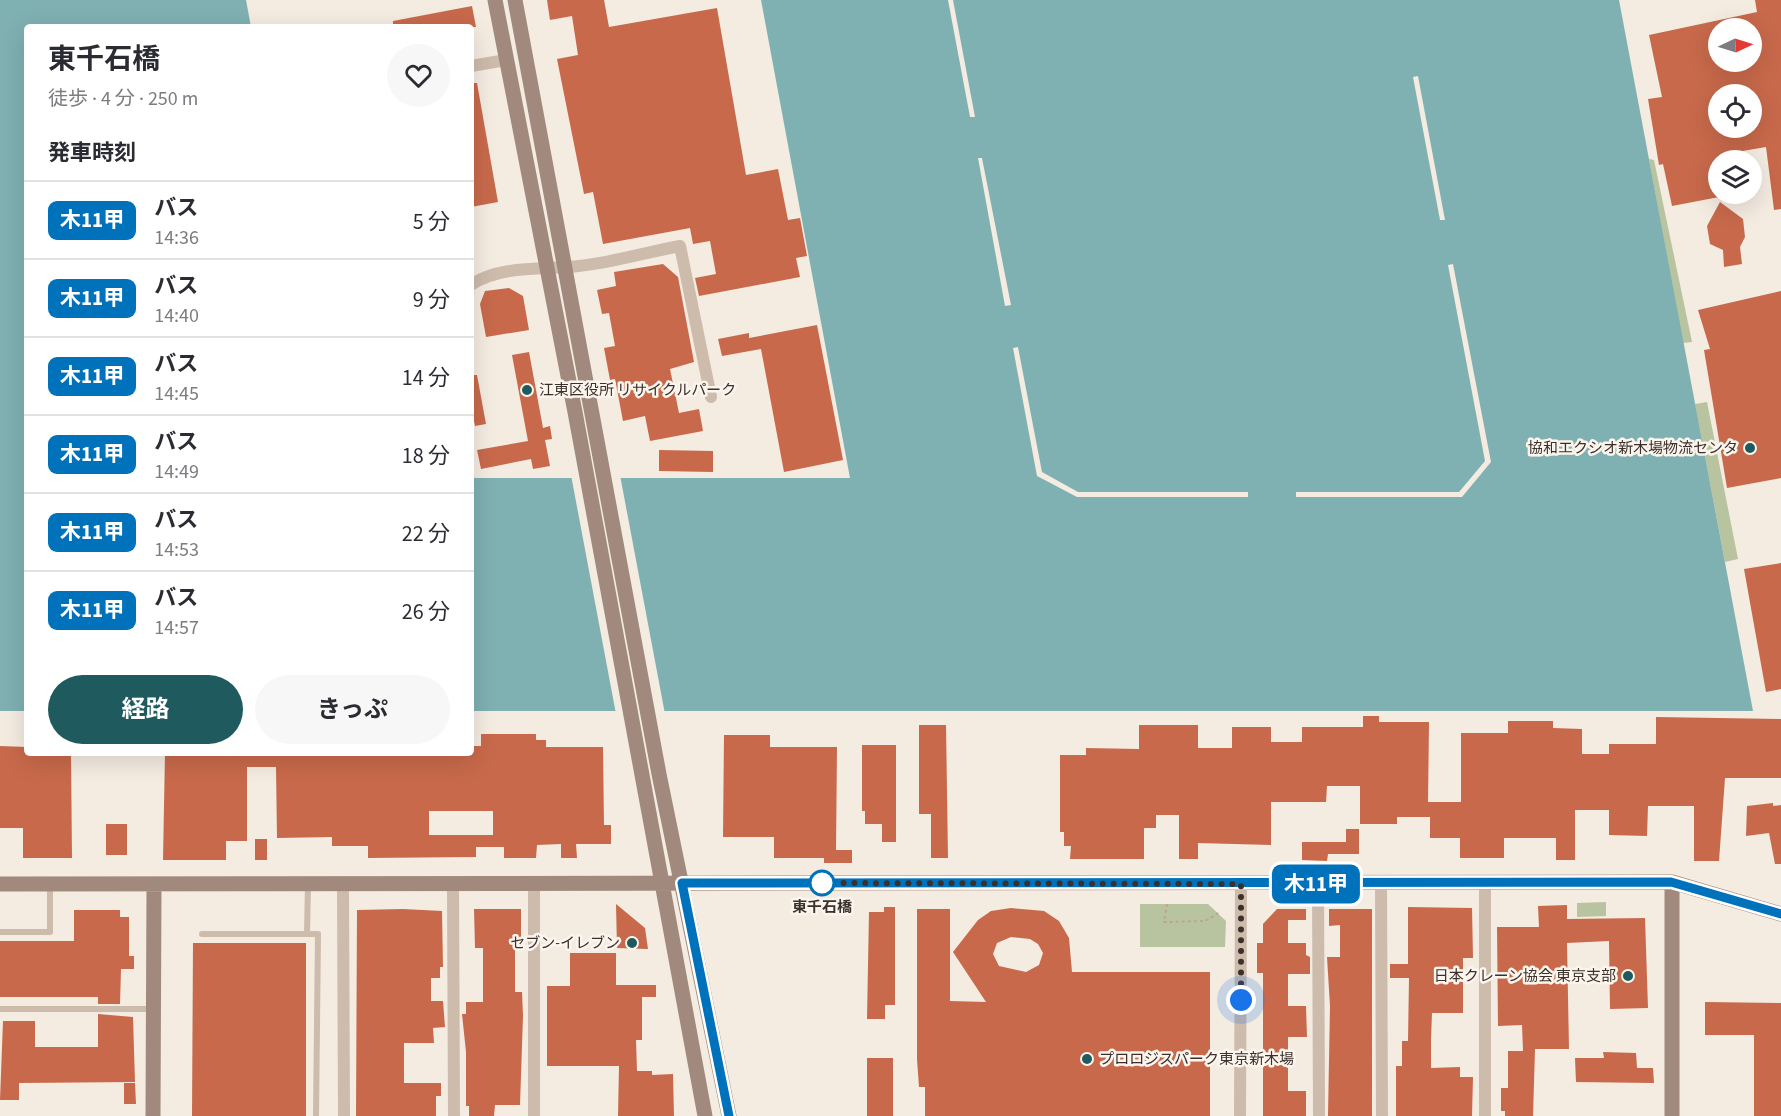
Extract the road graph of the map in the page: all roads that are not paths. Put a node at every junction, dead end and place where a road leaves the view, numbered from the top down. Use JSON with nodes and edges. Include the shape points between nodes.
{"nodes":[{"id":1,"x":495,"y":0,"type":"edge"},
{"id":2,"x":515,"y":0,"type":"edge"},
{"id":3,"x":506,"y":60,"type":"junction"},
{"id":4,"x":474,"y":65,"type":"edge"},
{"id":5,"x":545,"y":266,"type":"junction"},
{"id":6,"x":566,"y":267,"type":"junction"},
{"id":7,"x":474,"y":283,"type":"edge"},
{"id":8,"x":711,"y":397,"type":"dead end"},
{"id":9,"x":1485,"y":882,"type":"junction"},
{"id":10,"x":1671,"y":882,"type":"junction"},
{"id":11,"x":663,"y":883,"type":"junction"},
{"id":12,"x":682,"y":883,"type":"junction"},
{"id":13,"x":0,"y":884,"type":"edge"},
{"id":14,"x":50,"y":884,"type":"junction"},
{"id":15,"x":154,"y":884,"type":"junction"},
{"id":16,"x":308,"y":884,"type":"junction"},
{"id":17,"x":343,"y":884,"type":"junction"},
{"id":18,"x":453,"y":884,"type":"junction"},
{"id":19,"x":534,"y":884,"type":"junction"},
{"id":20,"x":1241,"y":884,"type":"junction"},
{"id":21,"x":1318,"y":884,"type":"junction"},
{"id":22,"x":1381,"y":884,"type":"junction"},
{"id":23,"x":1781,"y":914,"type":"edge"},
{"id":24,"x":0,"y":932,"type":"edge"},
{"id":25,"x":307,"y":933,"type":"junction"},
{"id":26,"x":202,"y":934,"type":"dead end"},
{"id":27,"x":153,"y":1009,"type":"junction"},
{"id":28,"x":0,"y":1010,"type":"edge"},
{"id":29,"x":153,"y":1116,"type":"edge"},
{"id":30,"x":316,"y":1116,"type":"edge"},
{"id":31,"x":344,"y":1116,"type":"edge"},
{"id":32,"x":454,"y":1116,"type":"edge"},
{"id":33,"x":534,"y":1116,"type":"edge"},
{"id":34,"x":705,"y":1116,"type":"edge"},
{"id":35,"x":729,"y":1116,"type":"edge"},
{"id":36,"x":1240,"y":1116,"type":"edge"},
{"id":37,"x":1318,"y":1116,"type":"edge"},
{"id":38,"x":1382,"y":1116,"type":"edge"},
{"id":39,"x":1485,"y":1116,"type":"edge"},
{"id":40,"x":1672,"y":1116,"type":"edge"}],
"edges":[{"from":1,"to":3,"type":"street"},
{"from":2,"to":6,"type":"street"},
{"from":3,"to":4,"type":"street"},
{"from":3,"to":5,"type":"street"},
{"from":5,"to":6,"type":"street"},
{"from":5,"to":7,"type":"street","via":[[484,277]]},
{"from":5,"to":11,"type":"street"},
{"from":6,"to":8,"type":"street","via":[[680,246]]},
{"from":6,"to":12,"type":"street"},
{"from":9,"to":10,"type":"street"},
{"from":9,"to":22,"type":"street"},
{"from":9,"to":39,"type":"street"},
{"from":10,"to":23,"type":"street"},
{"from":10,"to":40,"type":"street"},
{"from":11,"to":12,"type":"street"},
{"from":11,"to":19,"type":"street"},
{"from":11,"to":34,"type":"street"},
{"from":12,"to":20,"type":"street"},
{"from":12,"to":35,"type":"street"},
{"from":13,"to":14,"type":"street"},
{"from":14,"to":15,"type":"street"},
{"from":14,"to":24,"type":"lane","via":[[50,932]]},
{"from":15,"to":16,"type":"street"},
{"from":15,"to":27,"type":"street"},
{"from":16,"to":17,"type":"street"},
{"from":16,"to":25,"type":"lane"},
{"from":17,"to":18,"type":"street"},
{"from":17,"to":31,"type":"street"},
{"from":18,"to":19,"type":"street"},
{"from":18,"to":32,"type":"street"},
{"from":19,"to":33,"type":"street"},
{"from":20,"to":21,"type":"street"},
{"from":20,"to":36,"type":"street"},
{"from":21,"to":22,"type":"street"},
{"from":21,"to":37,"type":"street"},
{"from":22,"to":38,"type":"street"},
{"from":25,"to":26,"type":"lane"},
{"from":25,"to":30,"type":"lane","via":[[318,934]]},
{"from":27,"to":28,"type":"lane"},
{"from":27,"to":29,"type":"street"}]}
